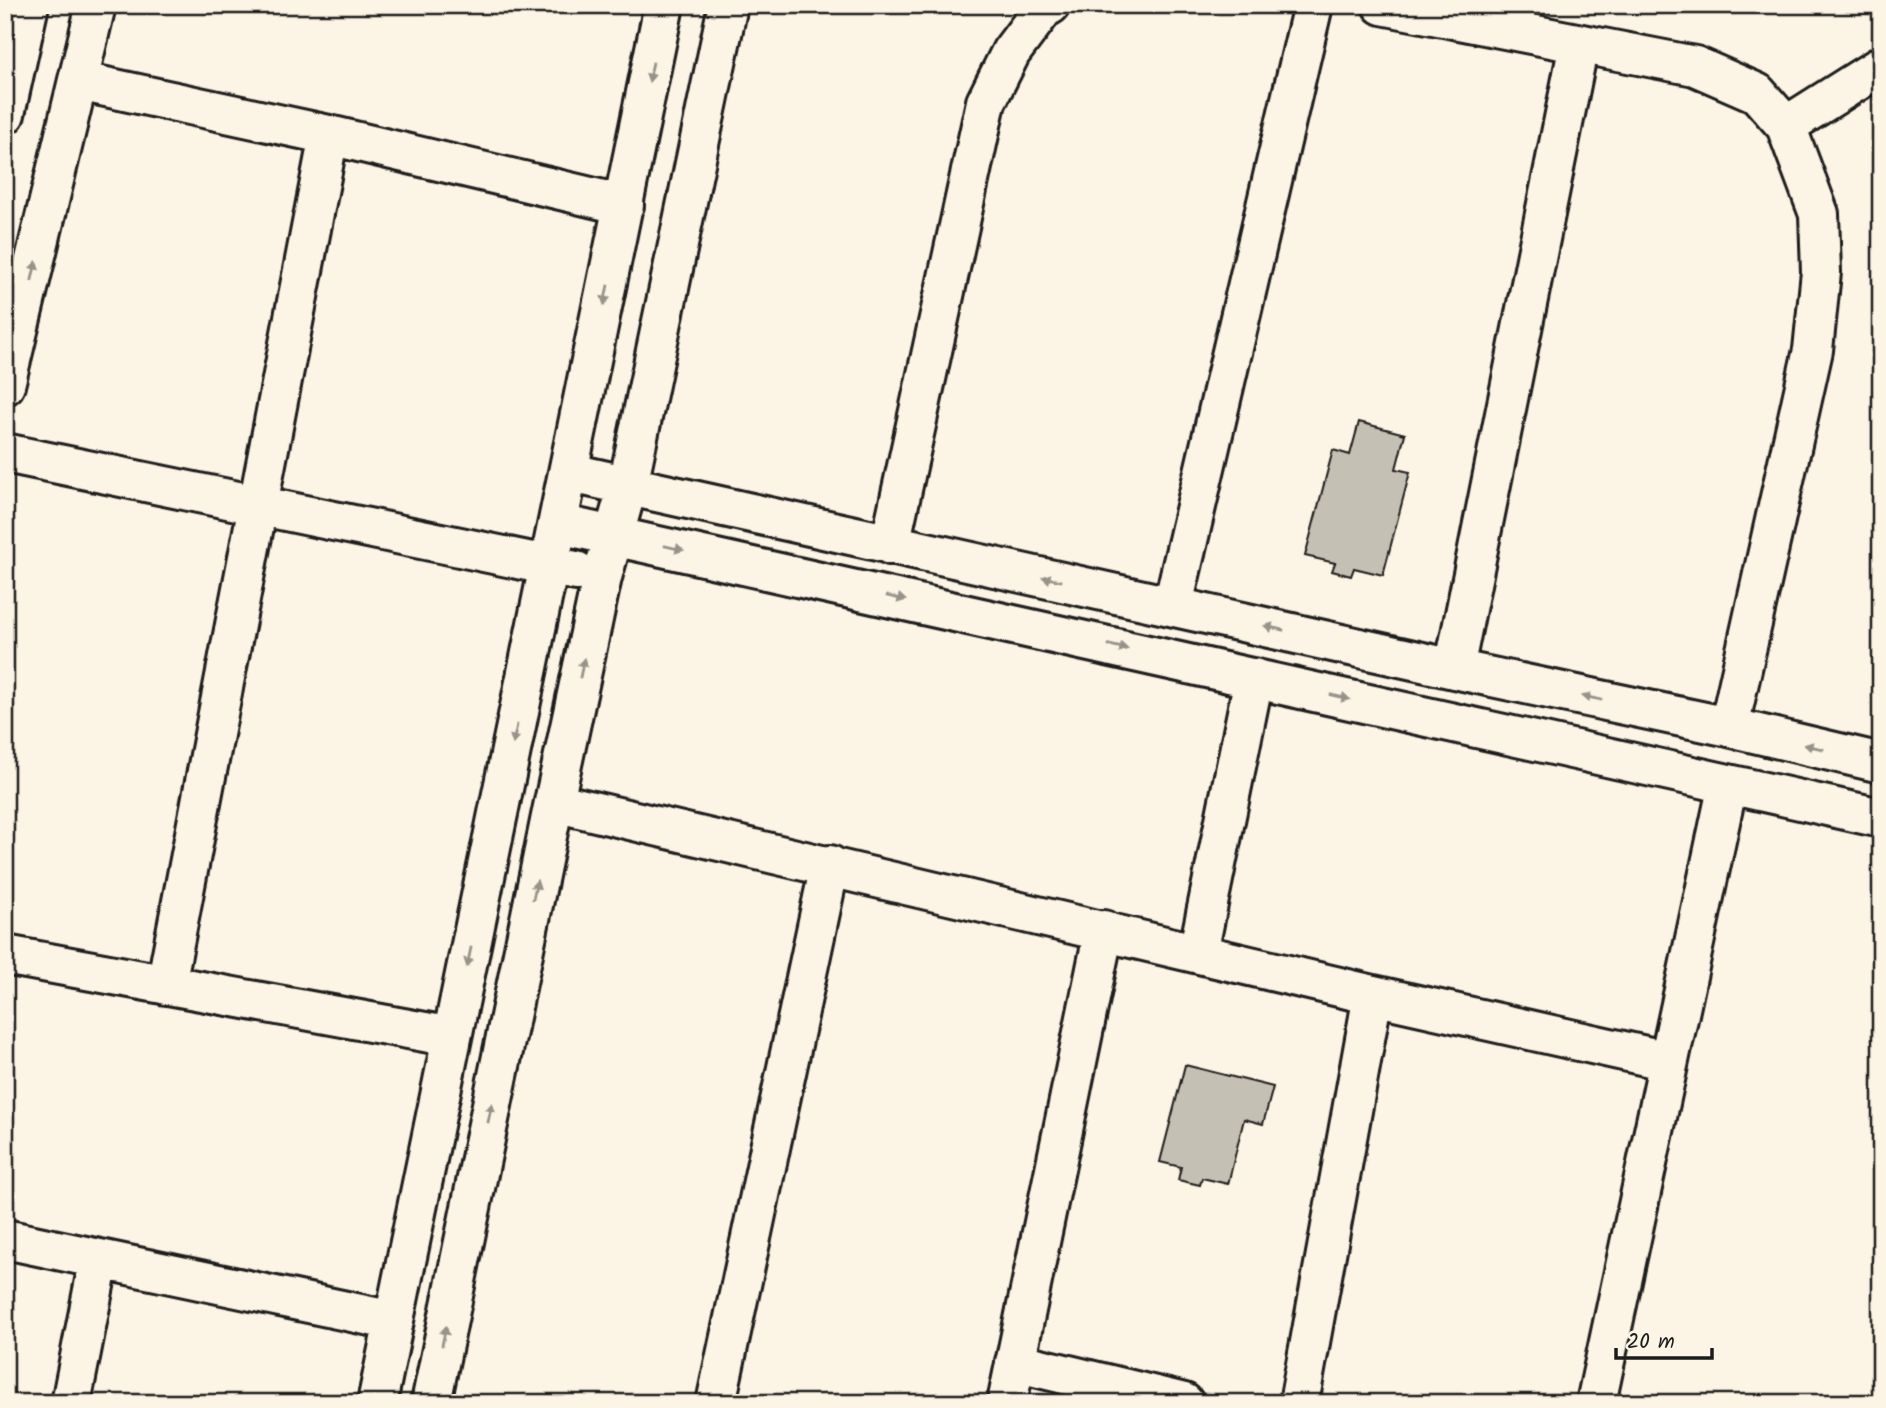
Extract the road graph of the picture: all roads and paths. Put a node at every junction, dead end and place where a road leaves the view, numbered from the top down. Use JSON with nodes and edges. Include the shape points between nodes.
{"nodes":[{"id":1,"x":29,"y":5,"type":"edge"},
{"id":2,"x":96,"y":5,"type":"edge"},
{"id":3,"x":664,"y":5,"type":"edge"},
{"id":4,"x":728,"y":5,"type":"edge"},
{"id":5,"x":1313,"y":5,"type":"edge"},
{"id":6,"x":1382,"y":5,"type":"edge"},
{"id":7,"x":1046,"y":6,"type":"edge"},
{"id":8,"x":1579,"y":44,"type":"junction"},
{"id":9,"x":1881,"y":66,"type":"edge"},
{"id":10,"x":78,"y":80,"type":"junction"},
{"id":11,"x":5,"y":114,"type":"edge"},
{"id":12,"x":1786,"y":126,"type":"junction"},
{"id":13,"x":329,"y":135,"type":"junction"},
{"id":14,"x":624,"y":205,"type":"junction"},
{"id":15,"x":8,"y":364,"type":"edge"},
{"id":16,"x":5,"y":453,"type":"edge"},
{"id":17,"x":571,"y":473,"type":"junction"},
{"id":18,"x":628,"y":485,"type":"junction"},
{"id":19,"x":258,"y":505,"type":"junction"},
{"id":20,"x":559,"y":524,"type":"junction"},
{"id":21,"x":616,"y":535,"type":"junction"},
{"id":22,"x":890,"y":545,"type":"junction"},
{"id":23,"x":550,"y":565,"type":"junction"},
{"id":24,"x":602,"y":577,"type":"junction"},
{"id":25,"x":1172,"y":605,"type":"junction"},
{"id":26,"x":1454,"y":669,"type":"junction"},
{"id":27,"x":1254,"y":678,"type":"junction"},
{"id":28,"x":1730,"y":727,"type":"junction"},
{"id":29,"x":1881,"y":763,"type":"edge"},
{"id":30,"x":1728,"y":784,"type":"junction"},
{"id":31,"x":554,"y":802,"type":"junction"},
{"id":32,"x":1881,"y":818,"type":"edge"},
{"id":33,"x":830,"y":865,"type":"junction"},
{"id":34,"x":1104,"y":930,"type":"junction"},
{"id":35,"x":1198,"y":953,"type":"junction"},
{"id":36,"x":5,"y":955,"type":"edge"},
{"id":37,"x":166,"y":985,"type":"junction"},
{"id":38,"x":1373,"y":995,"type":"junction"},
{"id":39,"x":452,"y":1037,"type":"junction"},
{"id":40,"x":1668,"y":1061,"type":"junction"},
{"id":41,"x":5,"y":1239,"type":"edge"},
{"id":42,"x":99,"y":1260,"type":"junction"},
{"id":43,"x":394,"y":1321,"type":"junction"},
{"id":44,"x":1015,"y":1362,"type":"junction"},
{"id":45,"x":71,"y":1403,"type":"edge"},
{"id":46,"x":377,"y":1403,"type":"edge"},
{"id":47,"x":430,"y":1403,"type":"edge"},
{"id":48,"x":716,"y":1403,"type":"edge"},
{"id":49,"x":1007,"y":1403,"type":"edge"},
{"id":50,"x":1184,"y":1403,"type":"edge"},
{"id":51,"x":1299,"y":1403,"type":"edge"},
{"id":52,"x":1597,"y":1403,"type":"edge"}],
"edges":[{"from":1,"to":11,"type":"street"},
{"from":2,"to":10,"type":"street"},
{"from":3,"to":14,"type":"street","one_way":true},
{"from":4,"to":18,"type":"street"},
{"from":5,"to":25,"type":"street"},
{"from":6,"to":8,"type":"street"},
{"from":7,"to":22,"type":"street","via":[[1011,52],[986,102]]},
{"from":8,"to":12,"type":"street","via":[[1695,66],[1756,93]]},
{"from":8,"to":26,"type":"street"},
{"from":9,"to":12,"type":"street"},
{"from":10,"to":13,"type":"street"},
{"from":15,"to":10,"type":"street","one_way":true},
{"from":12,"to":28,"type":"street","via":[[1819,214],[1822,272],[1813,350]]},
{"from":13,"to":14,"type":"street"},
{"from":13,"to":19,"type":"street"},
{"from":14,"to":17,"type":"street","one_way":true},
{"from":16,"to":19,"type":"street"},
{"from":17,"to":18,"type":"street"},
{"from":17,"to":20,"type":"street"},
{"from":18,"to":21,"type":"street"},
{"from":18,"to":22,"type":"street"},
{"from":19,"to":23,"type":"street"},
{"from":19,"to":37,"type":"street"},
{"from":20,"to":21,"type":"street"},
{"from":20,"to":23,"type":"street"},
{"from":21,"to":24,"type":"street"},
{"from":21,"to":27,"type":"street","one_way":true},
{"from":25,"to":22,"type":"street","one_way":true},
{"from":23,"to":24,"type":"street"},
{"from":23,"to":39,"type":"street","one_way":true},
{"from":31,"to":24,"type":"street","one_way":true},
{"from":26,"to":25,"type":"street","one_way":true},
{"from":28,"to":26,"type":"street","one_way":true},
{"from":27,"to":30,"type":"street","one_way":true},
{"from":27,"to":35,"type":"street"},
{"from":29,"to":28,"type":"street","one_way":true},
{"from":30,"to":32,"type":"street"},
{"from":30,"to":40,"type":"street"},
{"from":31,"to":33,"type":"street"},
{"from":47,"to":31,"type":"street","one_way":true},
{"from":33,"to":34,"type":"street"},
{"from":33,"to":48,"type":"street"},
{"from":34,"to":35,"type":"street"},
{"from":34,"to":44,"type":"street"},
{"from":35,"to":38,"type":"street"},
{"from":36,"to":37,"type":"street"},
{"from":37,"to":39,"type":"street"},
{"from":38,"to":40,"type":"street"},
{"from":38,"to":51,"type":"street"},
{"from":39,"to":43,"type":"street"},
{"from":40,"to":52,"type":"street"},
{"from":41,"to":42,"type":"street"},
{"from":42,"to":43,"type":"street"},
{"from":42,"to":45,"type":"street"},
{"from":43,"to":46,"type":"street"},
{"from":44,"to":49,"type":"street"},
{"from":44,"to":50,"type":"street"}]}
